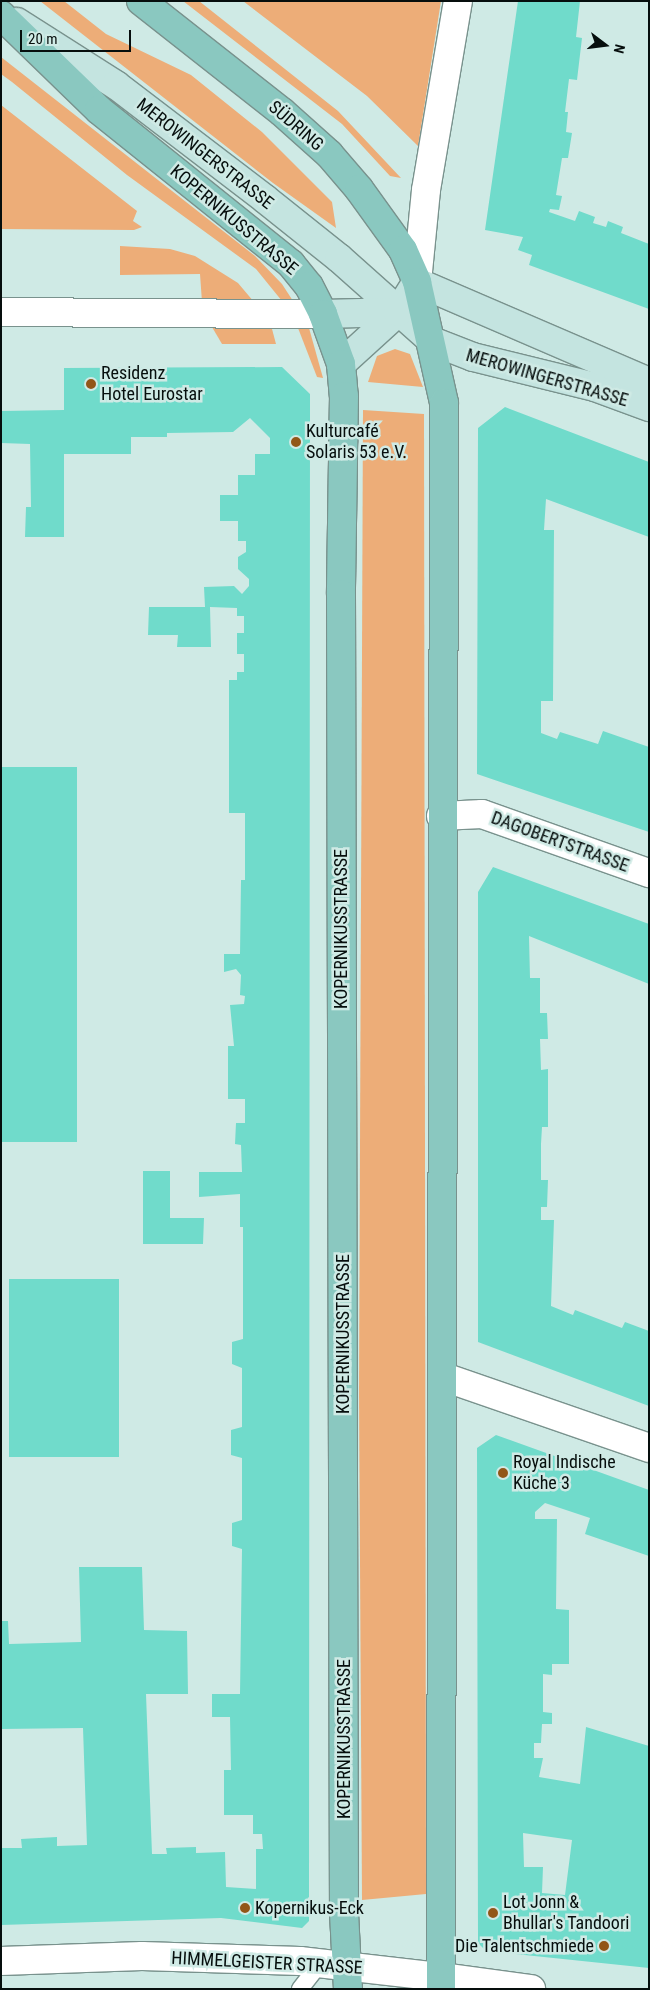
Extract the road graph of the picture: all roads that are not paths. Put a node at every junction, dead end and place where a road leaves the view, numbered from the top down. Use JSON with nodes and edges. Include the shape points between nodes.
{"nodes":[{"id":1,"x":141,"y":1,"type":"edge"},
{"id":2,"x":458,"y":1,"type":"edge"},
{"id":3,"x":1,"y":14,"type":"edge"},
{"id":4,"x":417,"y":282,"type":"junction"},
{"id":5,"x":1,"y":312,"type":"edge"},
{"id":6,"x":398,"y":312,"type":"junction"},
{"id":7,"x":323,"y":314,"type":"junction"},
{"id":8,"x":432,"y":341,"type":"junction"},
{"id":9,"x":341,"y":364,"type":"junction"},
{"id":10,"x":649,"y":382,"type":"edge"},
{"id":11,"x":649,"y":407,"type":"edge"},
{"id":12,"x":441,"y":816,"type":"junction"},
{"id":13,"x":649,"y":873,"type":"edge"},
{"id":14,"x":444,"y":1377,"type":"junction"},
{"id":15,"x":649,"y":1448,"type":"edge"},
{"id":16,"x":1,"y":1961,"type":"edge"},
{"id":17,"x":338,"y":1973,"type":"edge"},
{"id":18,"x":441,"y":1983,"type":"edge"},
{"id":19,"x":300,"y":1989,"type":"edge"},
{"id":20,"x":531,"y":1989,"type":"edge"}],
"edges":[{"from":1,"to":4,"type":"main road","name":"SÜDRING","via":[[282,112],[329,154],[403,250]]},
{"from":2,"to":4,"type":"street","via":[[426,190]]},
{"from":3,"to":6,"type":"main road","name":"MEROWINGERSTRASSE","via":[[116,85],[324,246]]},
{"from":3,"to":7,"type":"main road","name":"KOPERNIKUSSTRASSE","via":[[99,110],[291,264],[309,286]]},
{"from":4,"to":6,"type":"main road"},
{"from":4,"to":8,"type":"main road"},
{"from":4,"to":10,"type":"main road","name":"MEROWINGERSTRASSE"},
{"from":5,"to":7,"type":"street"},
{"from":6,"to":7,"type":"main road"},
{"from":6,"to":8,"type":"main road","name":"MEROWINGERSTRASSE"},
{"from":6,"to":9,"type":"main road","via":[[368,335]]},
{"from":7,"to":9,"type":"main road","name":"KOPERNIKUSSTRASSE"},
{"from":8,"to":11,"type":"main road","name":"MEROWINGERSTRASSE","via":[[459,353],[596,387]]},
{"from":8,"to":12,"type":"main road","via":[[444,403]]},
{"from":9,"to":17,"type":"main road","name":"KOPERNIKUSSTRASSE","via":[[344,396]]},
{"from":12,"to":13,"type":"street","name":"DAGOBERTSTRASSE","via":[[482,814]]},
{"from":12,"to":14,"type":"main road"},
{"from":14,"to":15,"type":"street"},
{"from":14,"to":18,"type":"main road"},
{"from":16,"to":17,"type":"street","name":"HIMMELGEISTER STRASSE","via":[[142,1956]]},
{"from":17,"to":18,"type":"street","name":"HIMMELGEISTER STRASSE"},
{"from":17,"to":19,"type":"lane"},
{"from":18,"to":20,"type":"street","name":"HIMMELGEISTER STRASSE"}]}
